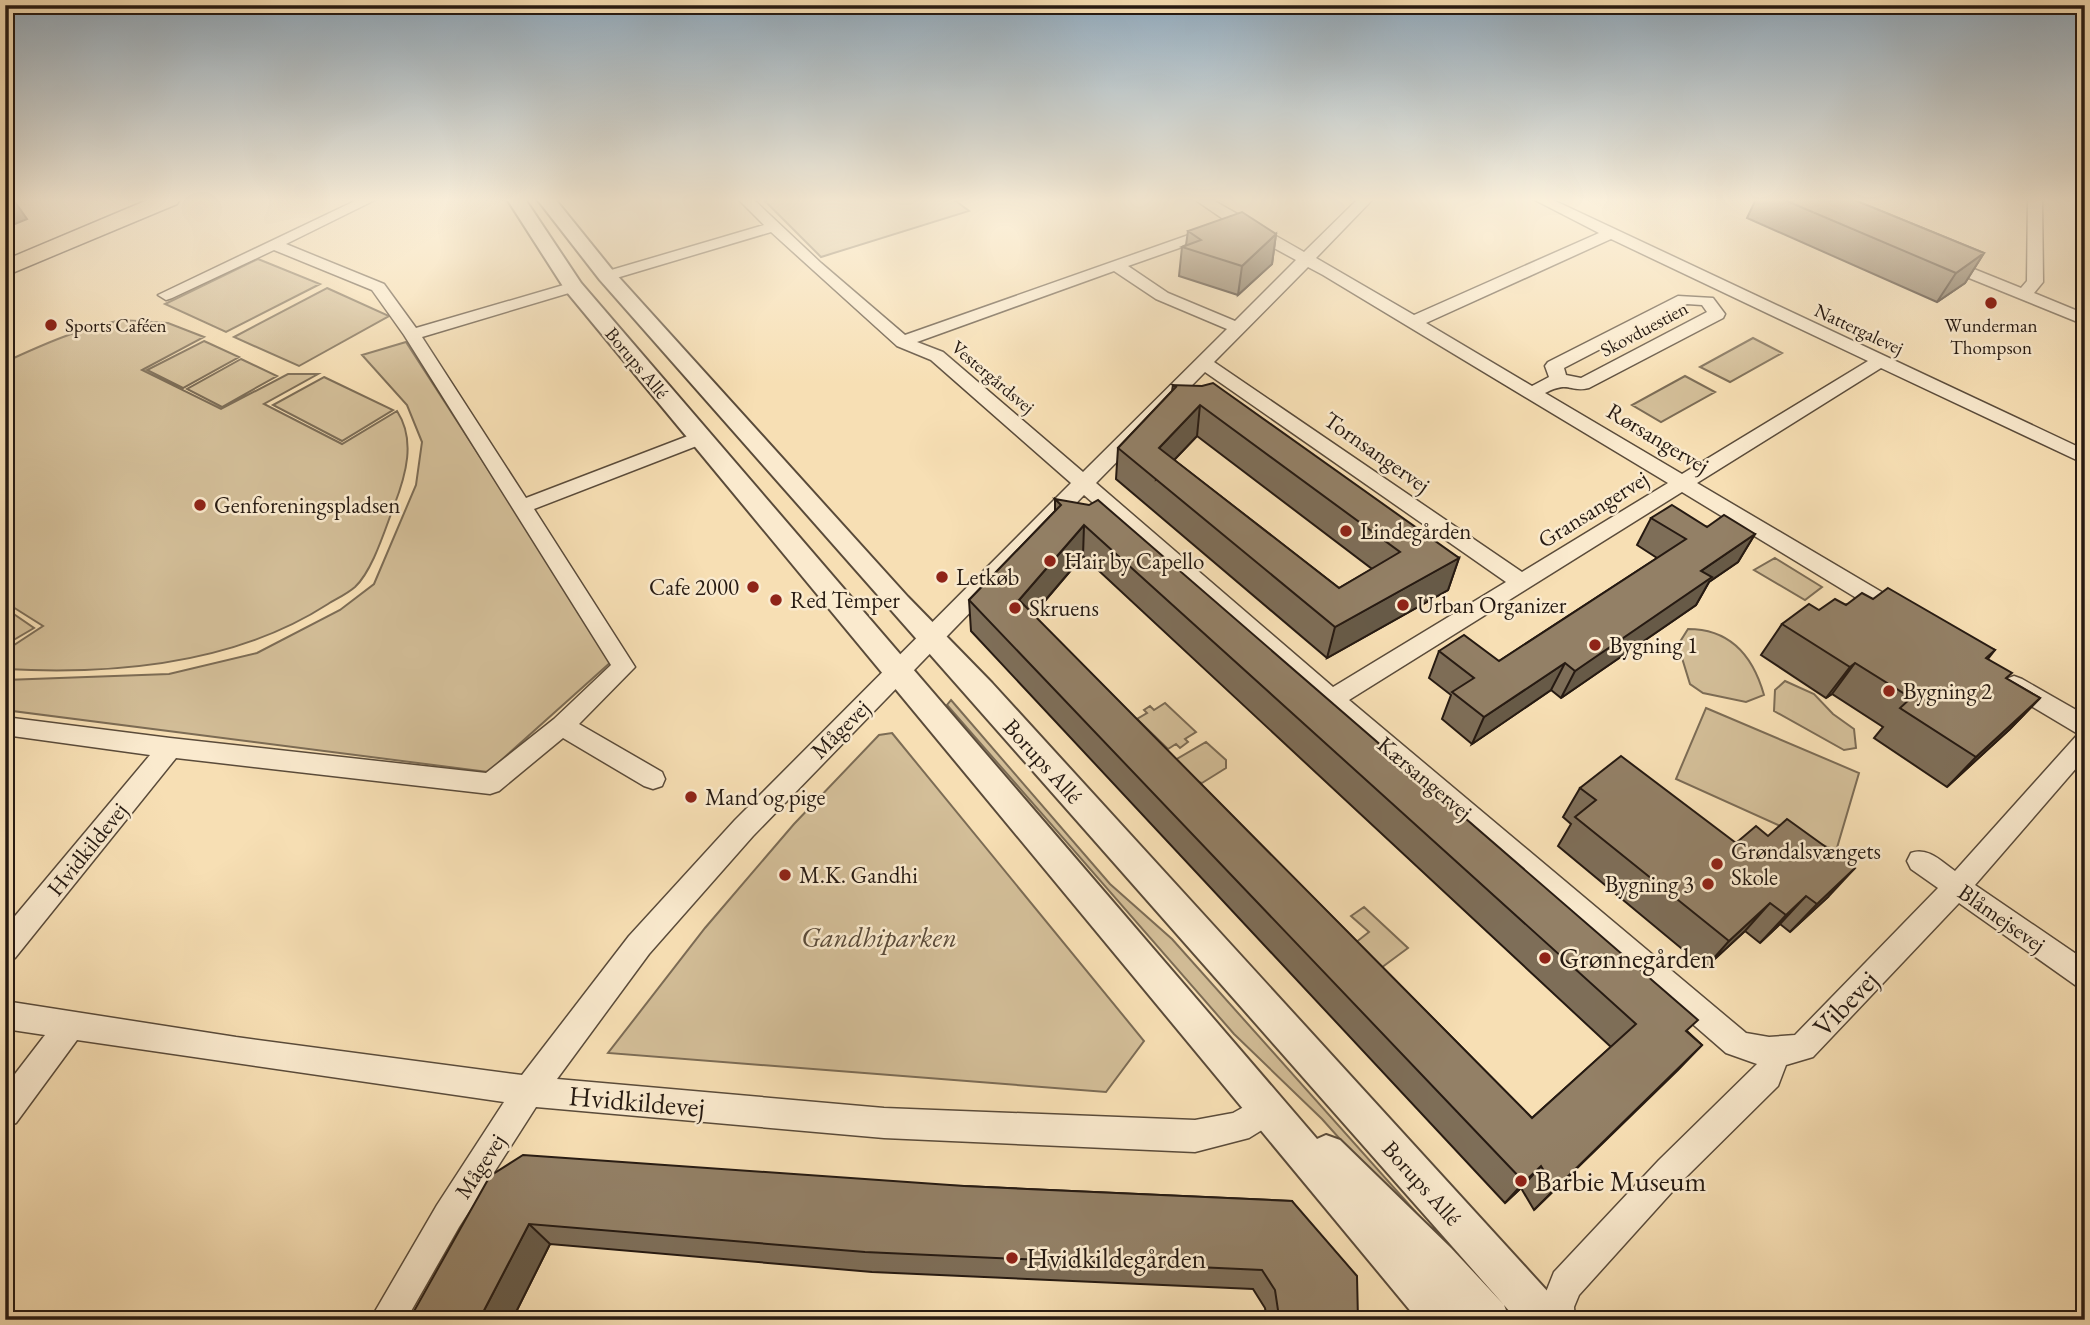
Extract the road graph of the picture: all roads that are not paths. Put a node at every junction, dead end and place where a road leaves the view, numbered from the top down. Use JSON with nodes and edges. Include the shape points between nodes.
{"nodes":[{"id":1,"x":26,"y":261,"type":"edge"},
{"id":2,"x":237,"y":261,"type":"edge"},
{"id":3,"x":313,"y":261,"type":"edge"},
{"id":4,"x":556,"y":261,"type":"edge"},
{"id":5,"x":595,"y":261,"type":"edge"},
{"id":6,"x":658,"y":261,"type":"edge"},
{"id":7,"x":811,"y":261,"type":"edge"},
{"id":8,"x":1131,"y":261,"type":"edge"},
{"id":9,"x":1304,"y":261,"type":"edge"},
{"id":10,"x":1306,"y":261,"type":"edge"},
{"id":11,"x":1549,"y":261,"type":"edge"},
{"id":12,"x":1669,"y":261,"type":"edge"},
{"id":13,"x":1940,"y":261,"type":"edge"},
{"id":14,"x":2035,"y":261,"type":"edge"},
{"id":15,"x":1117,"y":266,"type":"junction"},
{"id":16,"x":5,"y":270,"type":"edge"},
{"id":17,"x":607,"y":276,"type":"junction"},
{"id":18,"x":573,"y":288,"type":"junction"},
{"id":19,"x":166,"y":295,"type":"dead end"},
{"id":20,"x":2024,"y":295,"type":"junction"},
{"id":21,"x":2085,"y":320,"type":"edge"},
{"id":22,"x":1413,"y":322,"type":"junction"},
{"id":23,"x":1236,"y":327,"type":"junction"},
{"id":24,"x":412,"y":335,"type":"junction"},
{"id":25,"x":903,"y":342,"type":"junction"},
{"id":26,"x":1879,"y":362,"type":"junction"},
{"id":27,"x":1204,"y":363,"type":"junction"},
{"id":28,"x":1559,"y":379,"type":"junction"},
{"id":29,"x":1532,"y":393,"type":"junction"},
{"id":30,"x":700,"y":438,"type":"junction"},
{"id":31,"x":2085,"y":458,"type":"edge"},
{"id":32,"x":1085,"y":482,"type":"junction"},
{"id":33,"x":1682,"y":483,"type":"junction"},
{"id":34,"x":523,"y":506,"type":"junction"},
{"id":35,"x":1522,"y":582,"type":"junction"},
{"id":36,"x":1912,"y":621,"type":"edge"},
{"id":37,"x":932,"y":639,"type":"junction"},
{"id":38,"x":1993,"y":672,"type":"edge"},
{"id":39,"x":897,"y":673,"type":"junction"},
{"id":40,"x":1332,"y":699,"type":"junction"},
{"id":41,"x":5,"y":726,"type":"edge"},
{"id":42,"x":562,"y":726,"type":"junction"},
{"id":43,"x":2085,"y":727,"type":"edge"},
{"id":44,"x":2085,"y":741,"type":"edge"},
{"id":45,"x":170,"y":748,"type":"junction"},
{"id":46,"x":653,"y":779,"type":"dead end"},
{"id":47,"x":1920,"y":861,"type":"dead end"},
{"id":48,"x":1957,"y":887,"type":"junction"},
{"id":49,"x":5,"y":949,"type":"edge"},
{"id":50,"x":2085,"y":976,"type":"edge"},
{"id":51,"x":5,"y":1014,"type":"edge"},
{"id":52,"x":71,"y":1024,"type":"junction"},
{"id":53,"x":1209,"y":1040,"type":"junction"},
{"id":54,"x":1776,"y":1054,"type":"junction"},
{"id":55,"x":529,"y":1091,"type":"junction"},
{"id":56,"x":1267,"y":1109,"type":"junction"},
{"id":57,"x":5,"y":1112,"type":"edge"},
{"id":58,"x":387,"y":1320,"type":"edge"},
{"id":59,"x":1445,"y":1320,"type":"edge"},
{"id":60,"x":1489,"y":1320,"type":"edge"},
{"id":61,"x":1545,"y":1320,"type":"edge"},
{"id":62,"x":1559,"y":1320,"type":"edge"}],
"edges":[{"from":1,"to":16,"type":"main road"},
{"from":2,"to":19,"type":"street"},
{"from":3,"to":24,"type":"street","via":[[378,287]]},
{"from":4,"to":18,"type":"street","name":"Borups Allé"},
{"from":5,"to":17,"type":"street","name":"Borups Allé"},
{"from":6,"to":17,"type":"street"},
{"from":7,"to":25,"type":"street","name":"Vestergårdsvej"},
{"from":8,"to":15,"type":"street"},
{"from":9,"to":23,"type":"street","name":"Mågevej"},
{"from":10,"to":22,"type":"street","name":"Rørsangervej"},
{"from":11,"to":22,"type":"street"},
{"from":12,"to":26,"type":"street","name":"Nattergalevej"},
{"from":13,"to":20,"type":"street"},
{"from":14,"to":20,"type":"street","via":[[2035,282]]},
{"from":15,"to":23,"type":"street","via":[[1162,296]]},
{"from":15,"to":25,"type":"street"},
{"from":17,"to":37,"type":"street","name":"Borups Allé"},
{"from":18,"to":24,"type":"street"},
{"from":18,"to":30,"type":"street","name":"Borups Allé"},
{"from":20,"to":21,"type":"street"},
{"from":22,"to":29,"type":"street","name":"Rørsangervej"},
{"from":23,"to":27,"type":"street","name":"Mågevej"},
{"from":24,"to":34,"type":"street"},
{"from":25,"to":32,"type":"street","name":"Vestergårdsvej","via":[[937,356]]},
{"from":26,"to":31,"type":"street","name":"Nattergalevej"},
{"from":26,"to":33,"type":"street","name":"Gransangervej"},
{"from":27,"to":32,"type":"street","name":"Mågevej"},
{"from":27,"to":35,"type":"street","name":"Tornsangervej"},
{"from":28,"to":28,"type":"street","name":"Skovduestien","via":[[1583,384],[1717,314],[1707,301],[1684,299],[1554,366]]},
{"from":28,"to":29,"type":"street","name":"Skovduestien"},
{"from":29,"to":33,"type":"street","name":"Rørsangervej"},
{"from":30,"to":34,"type":"street"},
{"from":30,"to":39,"type":"street","name":"Borups Allé"},
{"from":32,"to":37,"type":"street","name":"Mågevej"},
{"from":32,"to":40,"type":"street","name":"Kærsangervej"},
{"from":33,"to":35,"type":"street","name":"Gransangervej"},
{"from":33,"to":36,"type":"street","name":"Rørsangervej"},
{"from":34,"to":42,"type":"street","via":[[624,667]]},
{"from":35,"to":40,"type":"street","name":"Gransangervej"},
{"from":37,"to":39,"type":"street","name":"Mågevej"},
{"from":37,"to":61,"type":"street","name":"Borups Allé"},
{"from":38,"to":43,"type":"street"},
{"from":39,"to":53,"type":"street","name":"Borups Allé"},
{"from":39,"to":55,"type":"street","name":"Mågevej","via":[[744,828],[639,945]]},
{"from":40,"to":54,"type":"street","name":"Kærsangervej","via":[[1736,1043]]},
{"from":41,"to":45,"type":"street"},
{"from":42,"to":45,"type":"street","via":[[490,784]]},
{"from":42,"to":46,"type":"street"},
{"from":44,"to":48,"type":"street","name":"Vibevej"},
{"from":45,"to":49,"type":"street","name":"Hvidkildevej"},
{"from":47,"to":48,"type":"street","name":"Blåmejsevej"},
{"from":48,"to":50,"type":"street","name":"Blåmejsevej"},
{"from":48,"to":54,"type":"street","name":"Vibevej","via":[[1802,1047]]},
{"from":51,"to":52,"type":"street","name":"Hvidkildevej"},
{"from":52,"to":55,"type":"street","name":"Hvidkildevej"},
{"from":52,"to":57,"type":"street"},
{"from":53,"to":56,"type":"street","name":"Borups Allé"},
{"from":53,"to":60,"type":"street","via":[[1437,1262]]},
{"from":54,"to":62,"type":"street","via":[[1767,1076],[1670,1171],[1566,1284],[1557,1307]]},
{"from":55,"to":56,"type":"street","name":"Hvidkildevej","via":[[884,1123],[1195,1136],[1238,1127]]},
{"from":55,"to":58,"type":"street","name":"Mågevej"},
{"from":56,"to":59,"type":"street","name":"Borups Allé"}]}
